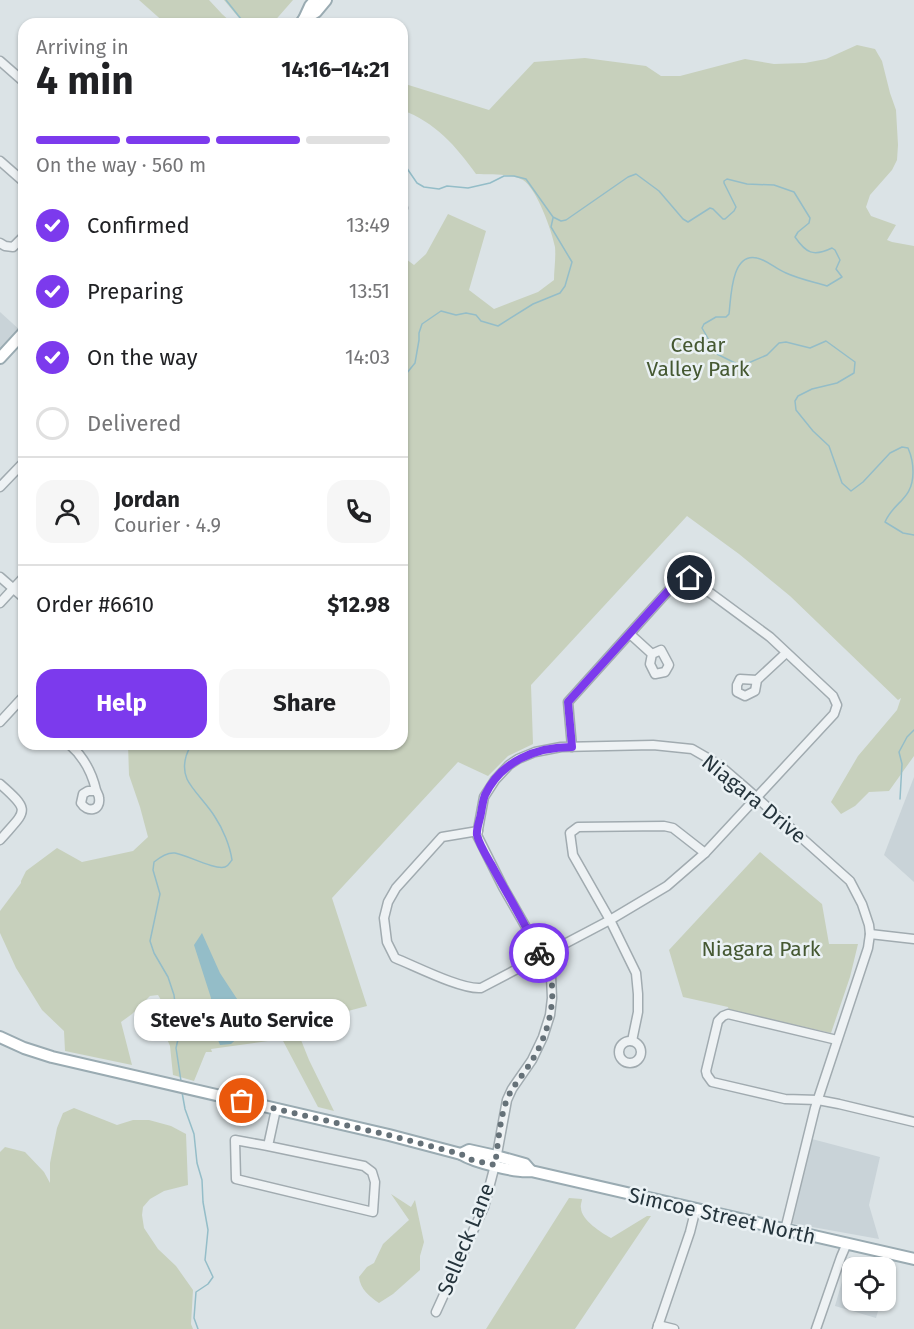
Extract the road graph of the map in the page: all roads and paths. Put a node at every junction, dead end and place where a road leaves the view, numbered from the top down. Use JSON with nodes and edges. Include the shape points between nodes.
{"nodes":[{"id":1,"x":315,"y":0,"type":"edge"},
{"id":2,"x":326,"y":0,"type":"edge"},
{"id":3,"x":304,"y":18,"type":"edge"},
{"id":4,"x":308,"y":18,"type":"edge"},
{"id":5,"x":0,"y":61,"type":"edge"},
{"id":6,"x":18,"y":77,"type":"edge"},
{"id":7,"x":0,"y":161,"type":"edge"},
{"id":8,"x":18,"y":177,"type":"edge"},
{"id":9,"x":0,"y":243,"type":"edge"},
{"id":10,"x":18,"y":243,"type":"edge"},
{"id":11,"x":18,"y":338,"type":"edge"},
{"id":12,"x":0,"y":358,"type":"edge"},
{"id":13,"x":18,"y":468,"type":"edge"},
{"id":14,"x":0,"y":487,"type":"edge"},
{"id":15,"x":0,"y":577,"type":"edge"},
{"id":16,"x":18,"y":584,"type":"edge"},
{"id":17,"x":13,"y":589,"type":"junction"},
{"id":18,"x":18,"y":593,"type":"edge"},
{"id":19,"x":0,"y":603,"type":"edge"},
{"id":20,"x":630,"y":634,"type":"junction"},
{"id":21,"x":786,"y":653,"type":"junction"},
{"id":22,"x":652,"y":654,"type":"dead end"},
{"id":23,"x":757,"y":680,"type":"dead end"},
{"id":24,"x":18,"y":705,"type":"edge"},
{"id":25,"x":0,"y":722,"type":"edge"},
{"id":26,"x":572,"y":747,"type":"junction"},
{"id":27,"x":76,"y":750,"type":"edge"},
{"id":28,"x":0,"y":784,"type":"edge"},
{"id":29,"x":96,"y":791,"type":"dead end"},
{"id":30,"x":756,"y":797,"type":"junction"},
{"id":31,"x":478,"y":831,"type":"junction"},
{"id":32,"x":0,"y":840,"type":"edge"},
{"id":33,"x":705,"y":853,"type":"junction"},
{"id":34,"x":610,"y":920,"type":"junction"},
{"id":35,"x":870,"y":934,"type":"junction"},
{"id":36,"x":914,"y":939,"type":"edge"},
{"id":37,"x":541,"y":957,"type":"junction"},
{"id":38,"x":0,"y":1037,"type":"edge"},
{"id":39,"x":837,"y":1040,"type":"junction"},
{"id":40,"x":632,"y":1041,"type":"dead end"},
{"id":41,"x":818,"y":1100,"type":"junction"},
{"id":42,"x":276,"y":1109,"type":"junction"},
{"id":43,"x":914,"y":1122,"type":"edge"},
{"id":44,"x":268,"y":1146,"type":"junction"},
{"id":45,"x":495,"y":1160,"type":"junction"},
{"id":46,"x":696,"y":1208,"type":"junction"},
{"id":47,"x":785,"y":1230,"type":"junction"},
{"id":48,"x":847,"y":1243,"type":"junction"},
{"id":49,"x":914,"y":1259,"type":"edge"},
{"id":50,"x":436,"y":1312,"type":"dead end"},
{"id":51,"x":658,"y":1327,"type":"edge"},
{"id":52,"x":674,"y":1329,"type":"edge"},
{"id":53,"x":816,"y":1329,"type":"edge"}],
"edges":[{"from":1,"to":3,"type":"main road"},
{"from":2,"to":4,"type":"main road"},
{"from":5,"to":6,"type":"street"},
{"from":7,"to":8,"type":"street"},
{"from":9,"to":10,"type":"street","via":[[10,248]]},
{"from":11,"to":12,"type":"main road"},
{"from":13,"to":14,"type":"street"},
{"from":15,"to":17,"type":"street"},
{"from":16,"to":17,"type":"street"},
{"from":17,"to":18,"type":"street"},
{"from":17,"to":19,"type":"street"},
{"from":20,"to":21,"type":"street","via":[[678,580],[690,578]]},
{"from":20,"to":22,"type":"street"},
{"from":20,"to":26,"type":"street","via":[[568,702]]},
{"from":21,"to":23,"type":"street"},
{"from":21,"to":30,"type":"street","via":[[837,705],[834,714]]},
{"from":24,"to":25,"type":"street"},
{"from":26,"to":30,"type":"street","name":"Niagara Drive","via":[[653,745],[692,749],[718,764]]},
{"from":26,"to":31,"type":"street","name":"Niagara Drive","via":[[535,752],[509,765],[484,796]]},
{"from":27,"to":29,"type":"street"},
{"from":28,"to":32,"type":"street","via":[[22,809]]},
{"from":30,"to":33,"type":"street"},
{"from":30,"to":35,"type":"street","name":"Niagara Drive","via":[[850,881],[862,904]]},
{"from":31,"to":37,"type":"street","via":[[490,862]]},
{"from":31,"to":37,"type":"street","via":[[441,837],[396,888],[384,918],[387,942],[395,958],[475,989]]},
{"from":33,"to":34,"type":"street","via":[[667,886]]},
{"from":33,"to":34,"type":"street","via":[[674,828],[578,827],[570,833],[573,855]]},
{"from":34,"to":37,"type":"street"},
{"from":34,"to":40,"type":"street","via":[[636,973],[638,1012]]},
{"from":35,"to":36,"type":"street"},
{"from":35,"to":39,"type":"street","name":"Niagara Drive"},
{"from":37,"to":45,"type":"street","via":[[550,976],[550,1016],[532,1060],[507,1100]]},
{"from":38,"to":42,"type":"main road","name":"Simcoe Street North","via":[[52,1057]]},
{"from":39,"to":41,"type":"street","name":"Niagara Drive"},
{"from":39,"to":41,"type":"street","via":[[732,1014],[718,1021],[706,1071],[711,1082],[786,1099]]},
{"from":41,"to":43,"type":"street"},
{"from":41,"to":47,"type":"street","name":"Niagara Drive"},
{"from":42,"to":44,"type":"street"},
{"from":42,"to":45,"type":"main road","name":"Simcoe Street North","via":[[461,1154],[468,1159]]},
{"from":44,"to":44,"type":"street","via":[[235,1140],[236,1179],[374,1212],[375,1182],[372,1172],[364,1166]]},
{"from":45,"to":46,"type":"main road","name":"Simcoe Street North","via":[[523,1172]]},
{"from":45,"to":50,"type":"street","name":"Selleck Lane","via":[[483,1207]]},
{"from":46,"to":47,"type":"main road","name":"Simcoe Street North"},
{"from":46,"to":51,"type":"street"},
{"from":47,"to":48,"type":"main road","name":"Simcoe Street North"},
{"from":48,"to":49,"type":"main road","name":"Simcoe Street North"},
{"from":48,"to":53,"type":"street"},
{"from":51,"to":52,"type":"street"}]}
